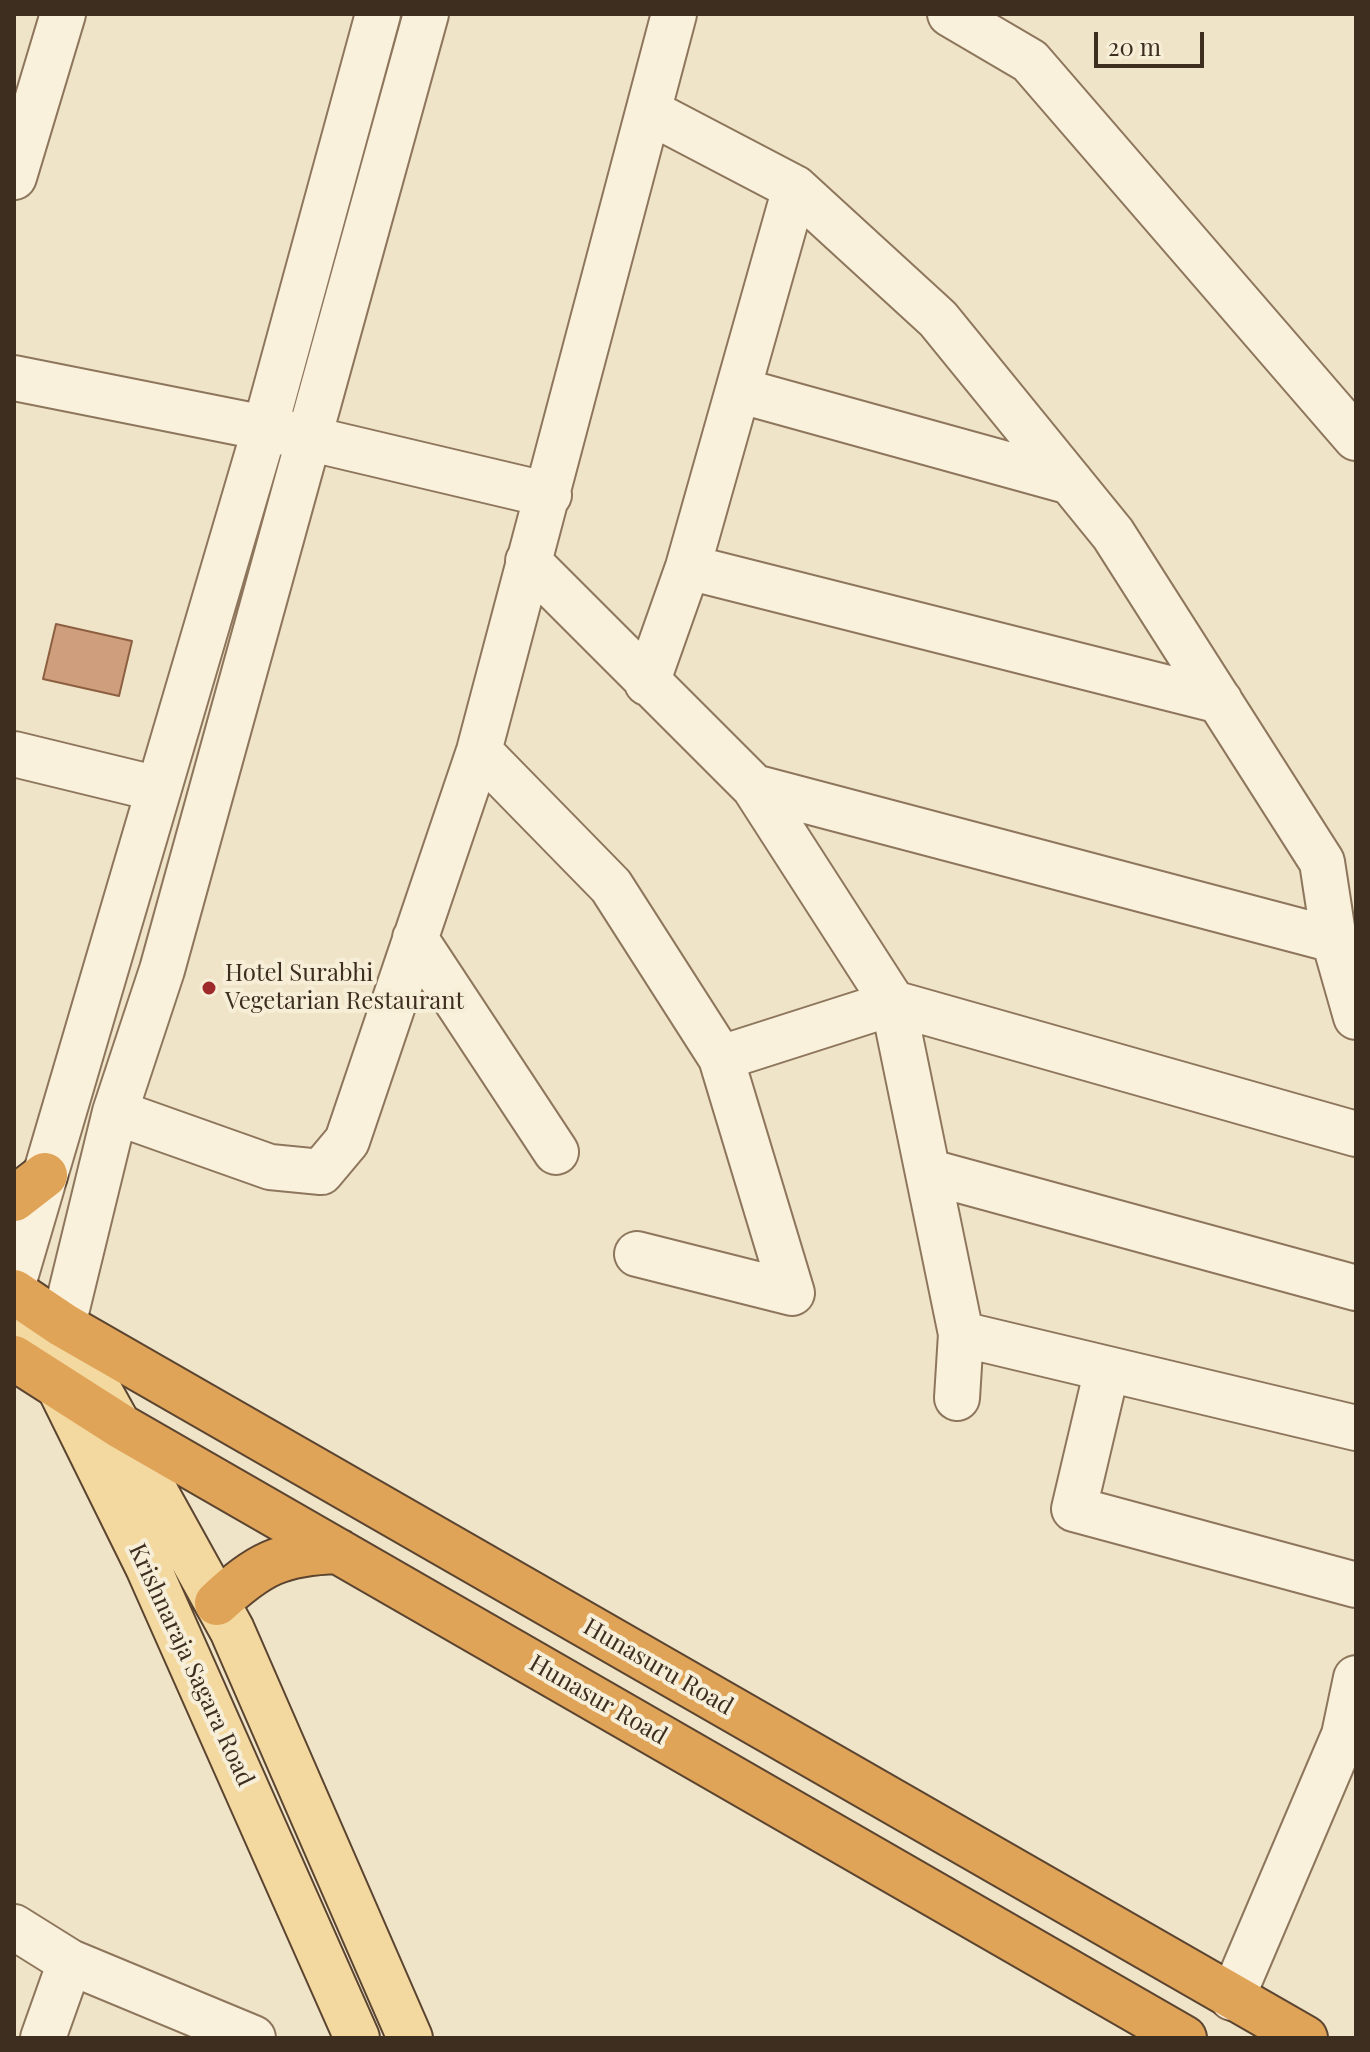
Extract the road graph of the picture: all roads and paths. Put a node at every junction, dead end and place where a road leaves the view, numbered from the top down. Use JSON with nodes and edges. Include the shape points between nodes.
{"nodes":[{"id":1,"x":63,"y":14,"type":"edge"},
{"id":2,"x":378,"y":14,"type":"edge"},
{"id":3,"x":426,"y":14,"type":"edge"},
{"id":4,"x":674,"y":14,"type":"edge"},
{"id":5,"x":950,"y":14,"type":"edge"},
{"id":6,"x":29,"y":79,"type":"edge"},
{"id":7,"x":650,"y":112,"type":"junction"},
{"id":8,"x":14,"y":177,"type":"edge"},
{"id":9,"x":795,"y":188,"type":"junction"},
{"id":10,"x":14,"y":378,"type":"edge"},
{"id":11,"x":738,"y":390,"type":"junction"},
{"id":12,"x":265,"y":428,"type":"junction"},
{"id":13,"x":1356,"y":438,"type":"edge"},
{"id":14,"x":307,"y":439,"type":"junction"},
{"id":15,"x":1071,"y":482,"type":"junction"},
{"id":16,"x":549,"y":495,"type":"junction"},
{"id":17,"x":528,"y":561,"type":"junction"},
{"id":18,"x":688,"y":567,"type":"junction"},
{"id":19,"x":647,"y":683,"type":"junction"},
{"id":20,"x":1220,"y":701,"type":"junction"},
{"id":21,"x":479,"y":751,"type":"junction"},
{"id":22,"x":14,"y":754,"type":"edge"},
{"id":23,"x":754,"y":787,"type":"junction"},
{"id":24,"x":158,"y":789,"type":"junction"},
{"id":25,"x":1339,"y":856,"type":"edge"},
{"id":26,"x":415,"y":938,"type":"junction"},
{"id":27,"x":1334,"y":940,"type":"junction"},
{"id":28,"x":893,"y":1003,"type":"junction"},
{"id":29,"x":1356,"y":1017,"type":"edge"},
{"id":30,"x":721,"y":1058,"type":"junction"},
{"id":31,"x":115,"y":1112,"type":"junction"},
{"id":32,"x":1356,"y":1134,"type":"edge"},
{"id":33,"x":556,"y":1152,"type":"dead end"},
{"id":34,"x":930,"y":1172,"type":"junction"},
{"id":35,"x":30,"y":1187,"type":"edge"},
{"id":36,"x":637,"y":1254,"type":"dead end"},
{"id":37,"x":14,"y":1281,"type":"edge"},
{"id":38,"x":1356,"y":1288,"type":"edge"},
{"id":39,"x":14,"y":1294,"type":"edge"},
{"id":40,"x":63,"y":1325,"type":"junction"},
{"id":41,"x":961,"y":1334,"type":"junction"},
{"id":42,"x":14,"y":1358,"type":"edge"},
{"id":43,"x":1107,"y":1369,"type":"junction"},
{"id":44,"x":56,"y":1386,"type":"junction"},
{"id":45,"x":957,"y":1398,"type":"dead end"},
{"id":46,"x":122,"y":1427,"type":"junction"},
{"id":47,"x":1356,"y":1428,"type":"edge"},
{"id":48,"x":338,"y":1551,"type":"junction"},
{"id":49,"x":1356,"y":1585,"type":"edge"},
{"id":50,"x":217,"y":1603,"type":"junction"},
{"id":51,"x":1356,"y":1678,"type":"edge"},
{"id":52,"x":14,"y":1927,"type":"edge"},
{"id":53,"x":70,"y":1962,"type":"junction"},
{"id":54,"x":1232,"y":1998,"type":"junction"},
{"id":55,"x":43,"y":2038,"type":"edge"},
{"id":56,"x":253,"y":2038,"type":"edge"},
{"id":57,"x":357,"y":2038,"type":"edge"},
{"id":58,"x":410,"y":2038,"type":"edge"},
{"id":59,"x":1184,"y":2038,"type":"edge"},
{"id":60,"x":1305,"y":2038,"type":"edge"}],
"edges":[{"from":1,"to":6,"type":"street"},
{"from":2,"to":12,"type":"street"},
{"from":3,"to":14,"type":"street"},
{"from":4,"to":7,"type":"street"},
{"from":5,"to":13,"type":"street","via":[[1030,61]]},
{"from":6,"to":8,"type":"street"},
{"from":7,"to":9,"type":"street"},
{"from":7,"to":16,"type":"street"},
{"from":9,"to":11,"type":"street"},
{"from":9,"to":15,"type":"street","via":[[938,319]]},
{"from":10,"to":12,"type":"street"},
{"from":11,"to":15,"type":"street"},
{"from":11,"to":18,"type":"street"},
{"from":12,"to":14,"type":"street"},
{"from":12,"to":24,"type":"street"},
{"from":14,"to":16,"type":"street"},
{"from":14,"to":31,"type":"street","via":[[166,956]]},
{"from":15,"to":20,"type":"street","via":[[1113,534]]},
{"from":16,"to":17,"type":"street"},
{"from":17,"to":19,"type":"street"},
{"from":17,"to":21,"type":"street"},
{"from":18,"to":19,"type":"street"},
{"from":18,"to":20,"type":"street"},
{"from":19,"to":23,"type":"street"},
{"from":20,"to":25,"type":"street"},
{"from":21,"to":26,"type":"street"},
{"from":21,"to":30,"type":"street","via":[[611,886]]},
{"from":22,"to":24,"type":"street"},
{"from":23,"to":27,"type":"street"},
{"from":23,"to":28,"type":"street"},
{"from":24,"to":35,"type":"street"},
{"from":25,"to":27,"type":"street"},
{"from":26,"to":31,"type":"street","via":[[347,1141],[321,1172],[270,1167]]},
{"from":26,"to":33,"type":"street"},
{"from":27,"to":29,"type":"street"},
{"from":28,"to":30,"type":"street"},
{"from":28,"to":32,"type":"street"},
{"from":28,"to":34,"type":"street"},
{"from":30,"to":36,"type":"street","via":[[792,1293]]},
{"from":31,"to":40,"type":"street"},
{"from":34,"to":38,"type":"street"},
{"from":34,"to":41,"type":"street"},
{"from":35,"to":37,"type":"street"},
{"from":39,"to":40,"type":"highway","name":"Hunasuru Road"},
{"from":39,"to":44,"type":"main road","name":"Krishnaraja Sagara Road"},
{"from":40,"to":46,"type":"main road","name":"Krishnaraja Sagara Road"},
{"from":40,"to":54,"type":"highway","name":"Hunasuru Road"},
{"from":41,"to":43,"type":"street"},
{"from":41,"to":45,"type":"street"},
{"from":42,"to":44,"type":"highway","name":"Hunasur Road"},
{"from":43,"to":47,"type":"street"},
{"from":43,"to":49,"type":"street","via":[[1074,1509]]},
{"from":44,"to":46,"type":"highway","name":"Hunasur Road"},
{"from":44,"to":57,"type":"main road","name":"Krishnaraja Sagara Road","via":[[148,1567]]},
{"from":46,"to":48,"type":"highway","name":"Hunasur Road"},
{"from":46,"to":50,"type":"main road","name":"Krishnaraja Sagara Road"},
{"from":48,"to":50,"type":"highway","via":[[300,1552],[261,1566]]},
{"from":48,"to":59,"type":"highway","name":"Hunasur Road"},
{"from":50,"to":58,"type":"main road","name":"Krishnaraja Sagara Road"},
{"from":51,"to":54,"type":"street","via":[[1344,1735]]},
{"from":52,"to":53,"type":"street"},
{"from":53,"to":55,"type":"street"},
{"from":53,"to":56,"type":"street"},
{"from":54,"to":60,"type":"highway","name":"Hunasuru Road"}]}
